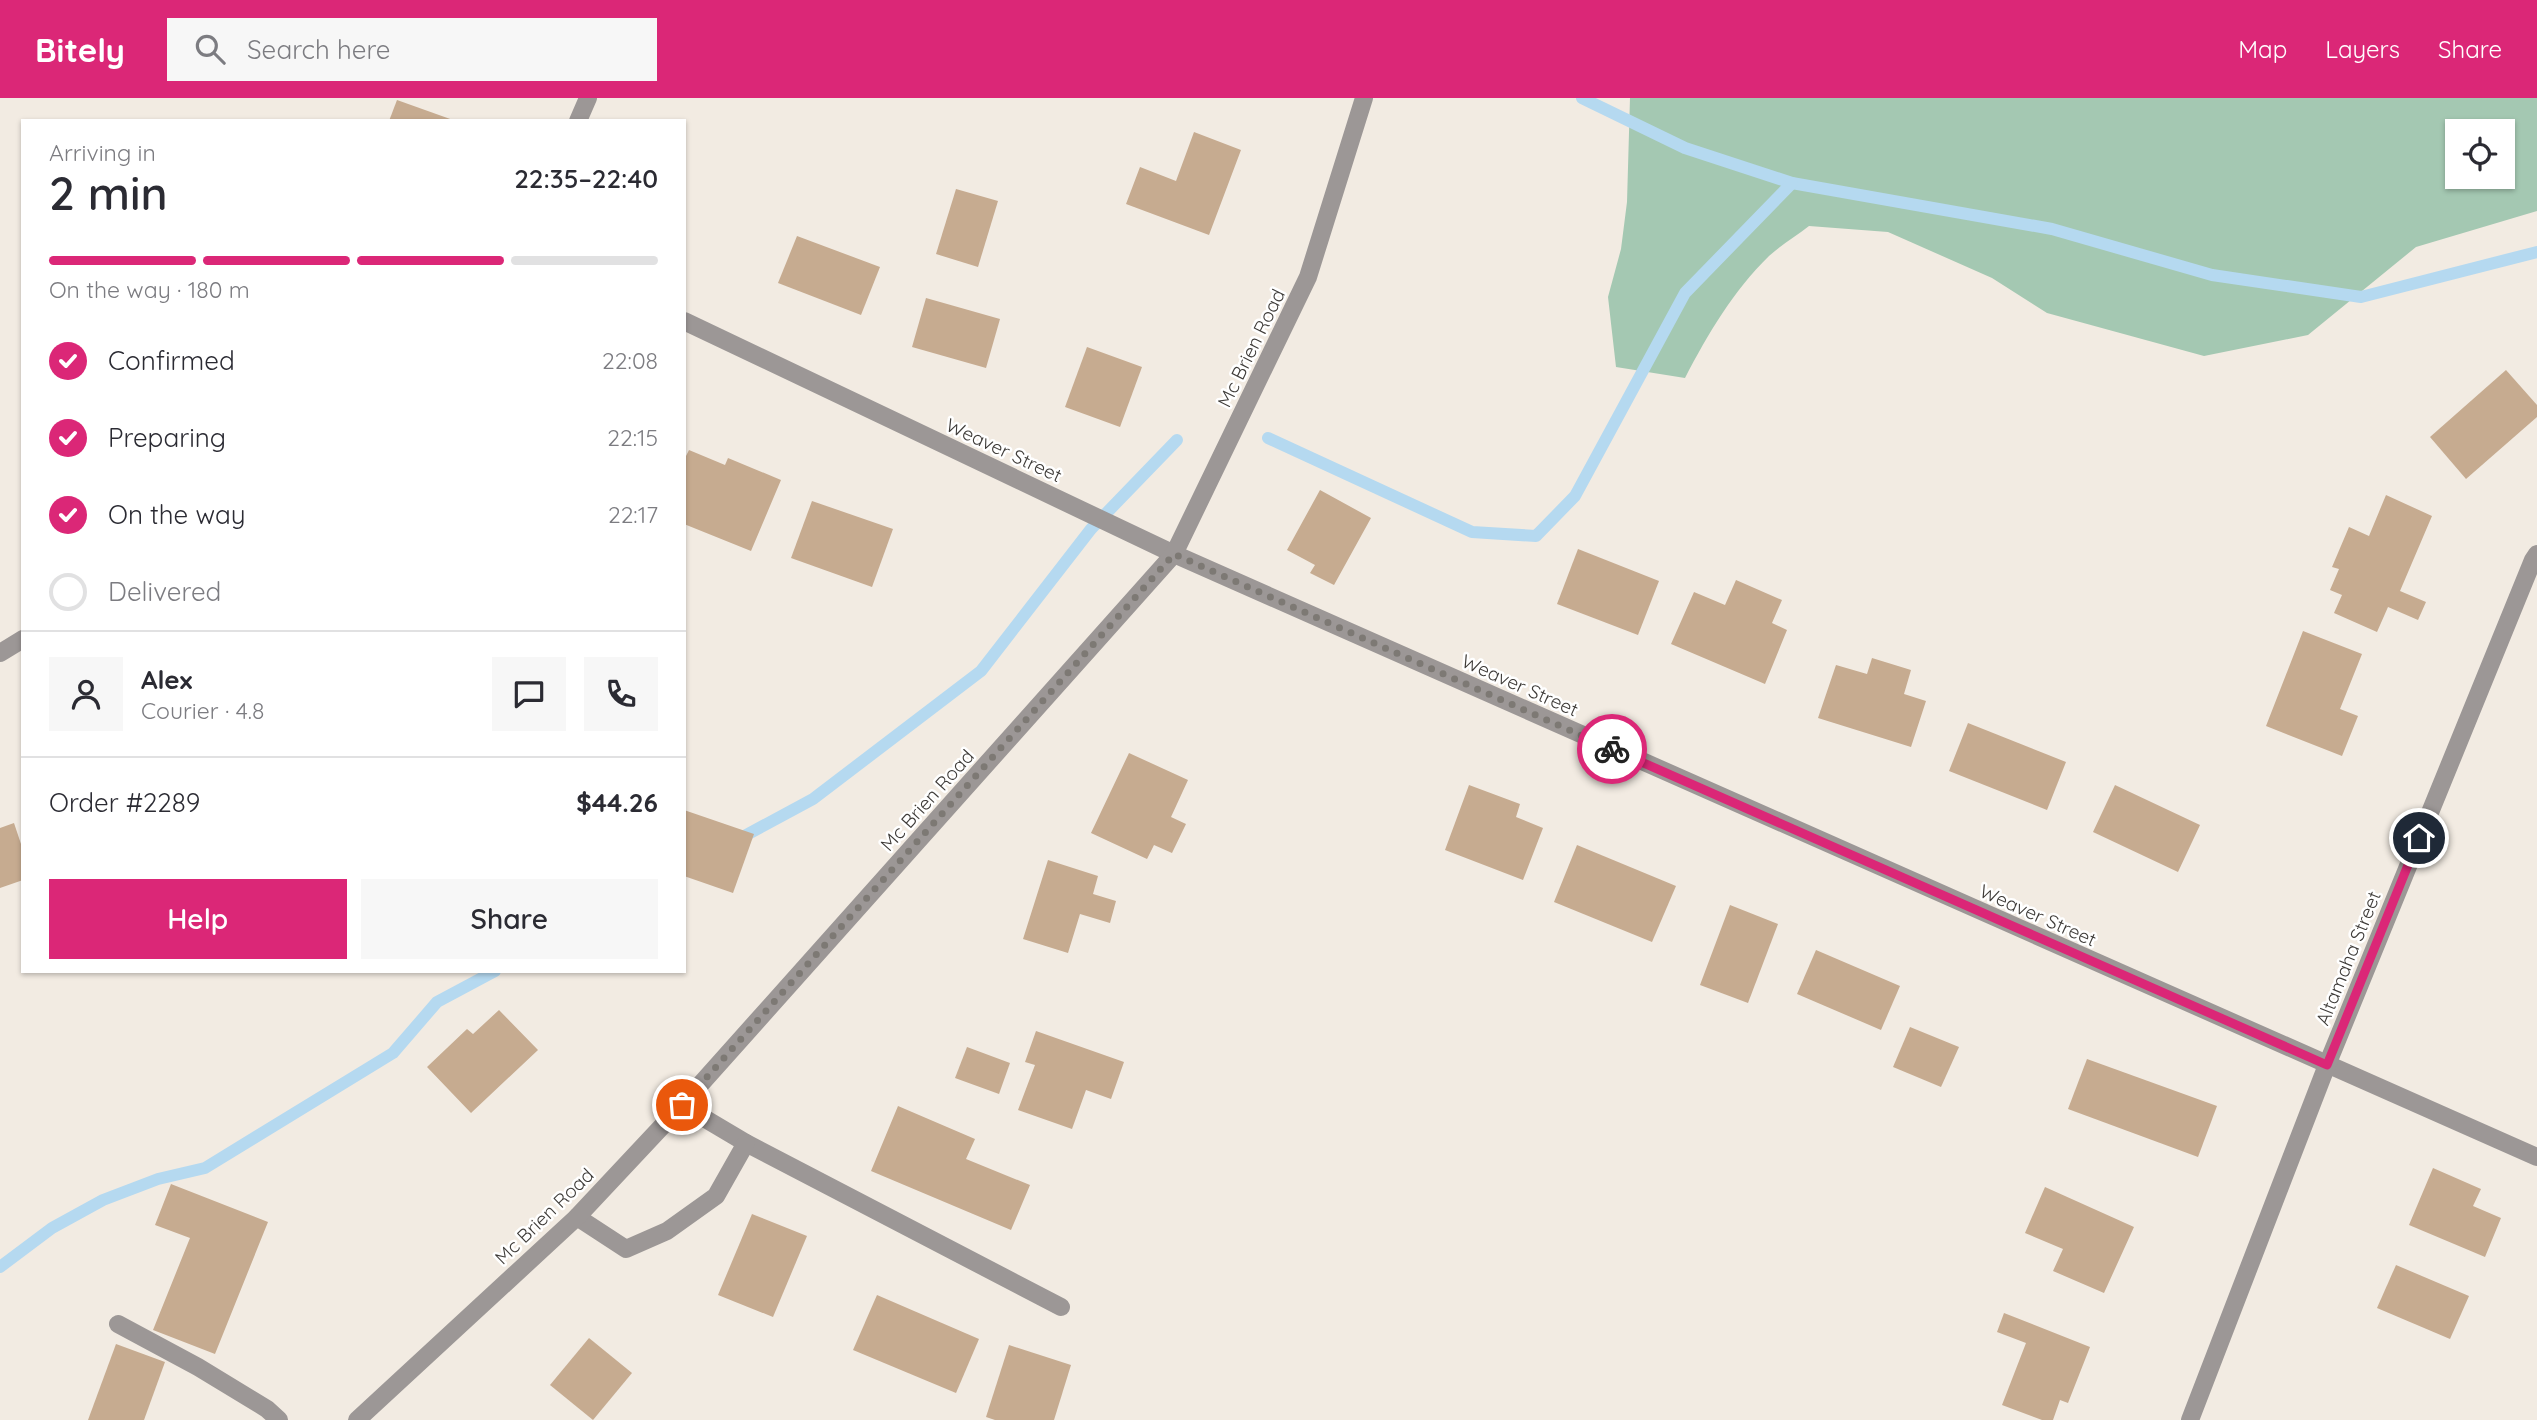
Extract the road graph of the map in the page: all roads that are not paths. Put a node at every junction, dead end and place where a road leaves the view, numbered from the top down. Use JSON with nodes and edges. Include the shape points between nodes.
{"nodes":[{"id":1,"x":588,"y":98,"type":"edge"},
{"id":2,"x":1364,"y":98,"type":"edge"},
{"id":3,"x":579,"y":119,"type":"edge"},
{"id":4,"x":686,"y":322,"type":"edge"},
{"id":5,"x":1174,"y":554,"type":"junction"},
{"id":6,"x":2536,"y":559,"type":"edge"},
{"id":7,"x":21,"y":640,"type":"edge"},
{"id":8,"x":0,"y":653,"type":"edge"},
{"id":9,"x":2327,"y":1065,"type":"junction"},
{"id":10,"x":682,"y":1105,"type":"junction"},
{"id":11,"x":746,"y":1143,"type":"junction"},
{"id":12,"x":2537,"y":1157,"type":"edge"},
{"id":13,"x":577,"y":1217,"type":"junction"},
{"id":14,"x":1061,"y":1307,"type":"dead end"},
{"id":15,"x":118,"y":1324,"type":"dead end"},
{"id":16,"x":279,"y":1420,"type":"edge"},
{"id":17,"x":357,"y":1420,"type":"edge"},
{"id":18,"x":2190,"y":1420,"type":"edge"}],
"edges":[{"from":1,"to":3,"type":"street"},
{"from":2,"to":5,"type":"street","name":"Mc Brien Road","via":[[1308,277]]},
{"from":4,"to":5,"type":"street","name":"Weaver Street"},
{"from":5,"to":9,"type":"street","name":"Weaver Street"},
{"from":5,"to":10,"type":"street","name":"Mc Brien Road"},
{"from":6,"to":9,"type":"street","name":"Altamaha Street"},
{"from":7,"to":8,"type":"street"},
{"from":9,"to":12,"type":"street","name":"Weaver Street"},
{"from":9,"to":18,"type":"street","name":"Altamaha Street"},
{"from":10,"to":11,"type":"street"},
{"from":10,"to":13,"type":"street","name":"Mc Brien Road"},
{"from":11,"to":13,"type":"street","via":[[716,1196],[667,1231],[626,1249]]},
{"from":11,"to":14,"type":"street"},
{"from":13,"to":17,"type":"street","name":"Mc Brien Road"},
{"from":15,"to":16,"type":"street","via":[[198,1367]]}]}
